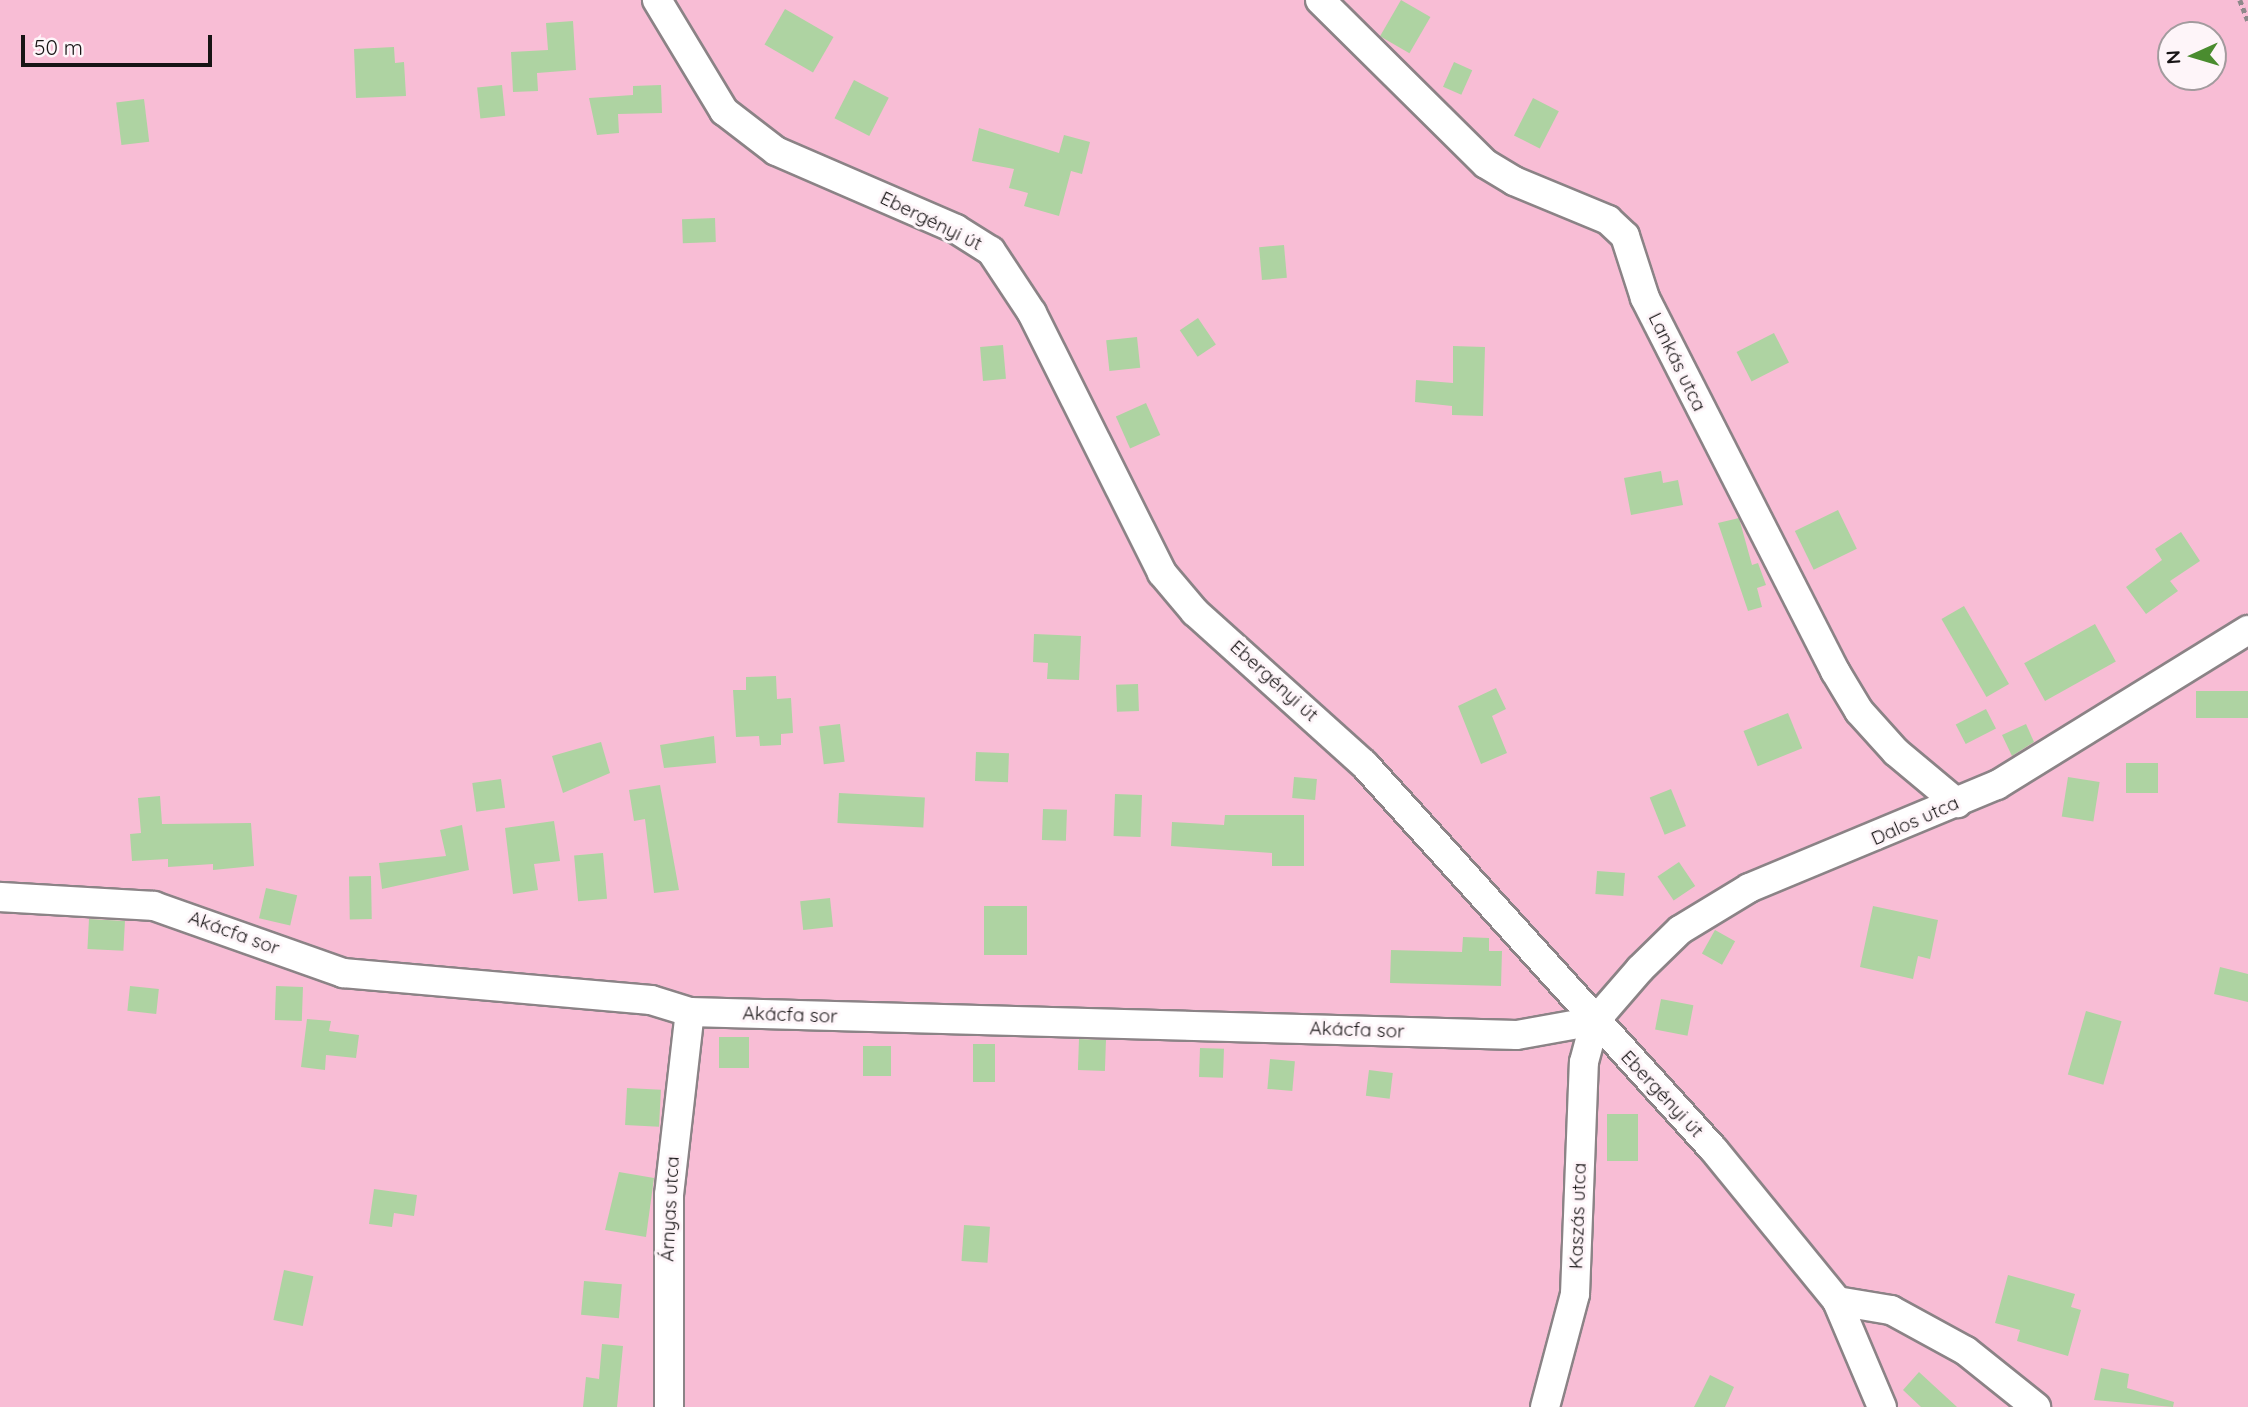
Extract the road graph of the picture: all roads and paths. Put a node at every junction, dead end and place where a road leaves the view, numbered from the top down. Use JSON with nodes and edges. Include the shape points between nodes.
{"nodes":[{"id":1,"x":657,"y":0,"type":"edge"},
{"id":2,"x":1320,"y":0,"type":"edge"},
{"id":3,"x":2240,"y":0,"type":"edge"},
{"id":4,"x":2248,"y":21,"type":"edge"},
{"id":5,"x":2248,"y":630,"type":"edge"},
{"id":6,"x":1957,"y":803,"type":"junction"},
{"id":7,"x":0,"y":897,"type":"edge"},
{"id":8,"x":690,"y":1012,"type":"junction"},
{"id":9,"x":1595,"y":1021,"type":"junction"},
{"id":10,"x":1837,"y":1301,"type":"junction"},
{"id":11,"x":669,"y":1407,"type":"edge"},
{"id":12,"x":1545,"y":1407,"type":"edge"},
{"id":13,"x":1882,"y":1407,"type":"edge"},
{"id":14,"x":2036,"y":1407,"type":"edge"}],
"edges":[{"from":1,"to":9,"type":"street","name":"Ebergényi út","via":[[724,111],[776,151],[956,229],[991,251],[1032,313],[1162,573],[1195,612],[1364,764]]},
{"from":2,"to":6,"type":"street","name":"Lankás utca","via":[[1486,164],[1523,186],[1608,220],[1625,236],[1645,298],[1835,671],[1859,711],[1896,752]]},
{"from":3,"to":4,"type":"path"},
{"from":5,"to":6,"type":"street","name":"Dalos utca","via":[[2085,732]]},
{"from":6,"to":9,"type":"street","name":"Dalos utca","via":[[1749,888],[1680,930]]},
{"from":7,"to":8,"type":"street","name":"Akácfa sor","via":[[154,906],[343,973],[651,1000]]},
{"from":8,"to":9,"type":"street","name":"Akácfa sor","via":[[1517,1035]]},
{"from":8,"to":11,"type":"street","name":"Árnyas utca","via":[[669,1195]]},
{"from":9,"to":10,"type":"street","name":"Ebergényi út","via":[[1714,1150]]},
{"from":9,"to":12,"type":"street","name":"Kaszás utca","via":[[1584,1062],[1575,1294]]},
{"from":10,"to":13,"type":"street","name":"Ebergényi út"},
{"from":10,"to":14,"type":"street","via":[[1874,1304],[1922,1327],[1966,1351]]}]}
